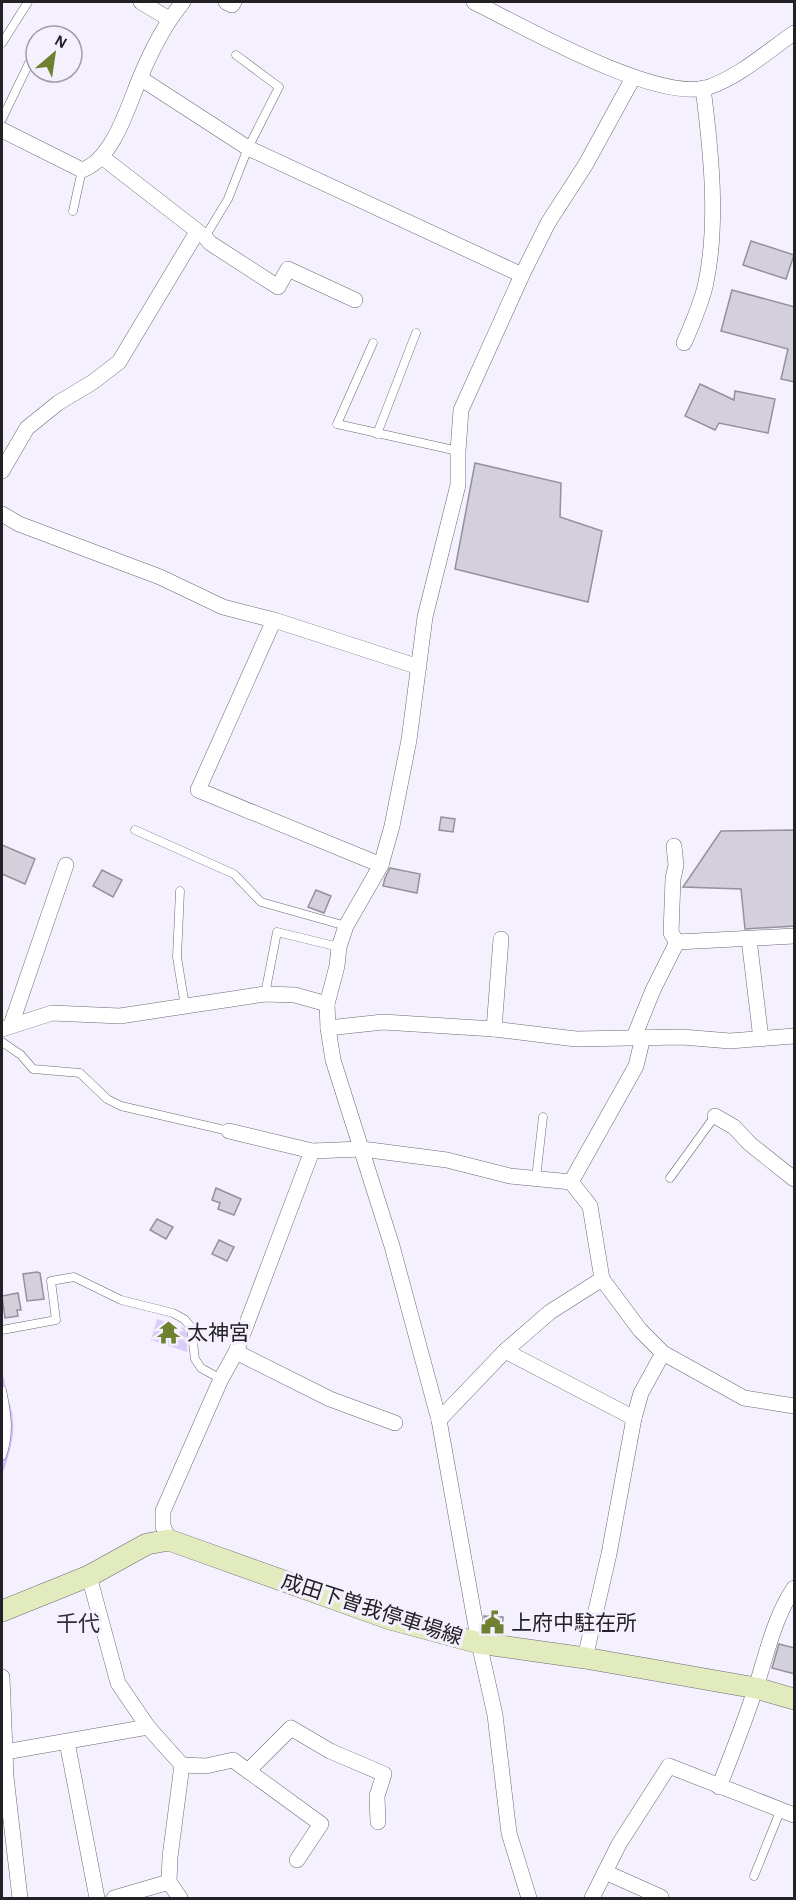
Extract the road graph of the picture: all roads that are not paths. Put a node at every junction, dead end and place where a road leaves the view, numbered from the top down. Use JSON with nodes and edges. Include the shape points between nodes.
{"nodes":[{"id":1,"x":28,"y":2,"type":"edge"},
{"id":2,"x":141,"y":2,"type":"edge"},
{"id":3,"x":183,"y":2,"type":"edge"},
{"id":4,"x":226,"y":2,"type":"edge"},
{"id":5,"x":234,"y":2,"type":"edge"},
{"id":6,"x":474,"y":2,"type":"edge"},
{"id":7,"x":169,"y":19,"type":"junction"},
{"id":8,"x":795,"y":33,"type":"edge"},
{"id":9,"x":2,"y":43,"type":"edge"},
{"id":10,"x":236,"y":55,"type":"dead end"},
{"id":11,"x":24,"y":72,"type":"edge"},
{"id":12,"x":140,"y":78,"type":"junction"},
{"id":13,"x":633,"y":78,"type":"junction"},
{"id":14,"x":703,"y":88,"type":"junction"},
{"id":15,"x":2,"y":119,"type":"edge"},
{"id":16,"x":2,"y":130,"type":"edge"},
{"id":17,"x":248,"y":148,"type":"junction"},
{"id":18,"x":102,"y":157,"type":"junction"},
{"id":19,"x":82,"y":170,"type":"junction"},
{"id":20,"x":74,"y":211,"type":"dead end"},
{"id":21,"x":201,"y":235,"type":"junction"},
{"id":22,"x":522,"y":275,"type":"junction"},
{"id":23,"x":355,"y":300,"type":"dead end"},
{"id":24,"x":416,"y":333,"type":"dead end"},
{"id":25,"x":373,"y":342,"type":"dead end"},
{"id":26,"x":684,"y":343,"type":"dead end"},
{"id":27,"x":377,"y":434,"type":"junction"},
{"id":28,"x":458,"y":451,"type":"junction"},
{"id":29,"x":2,"y":471,"type":"edge"},
{"id":30,"x":2,"y":514,"type":"edge"},
{"id":31,"x":274,"y":620,"type":"junction"},
{"id":32,"x":419,"y":667,"type":"junction"},
{"id":33,"x":135,"y":830,"type":"dead end"},
{"id":34,"x":674,"y":846,"type":"dead end"},
{"id":35,"x":66,"y":865,"type":"dead end"},
{"id":36,"x":381,"y":865,"type":"junction"},
{"id":37,"x":180,"y":891,"type":"dead end"},
{"id":38,"x":346,"y":926,"type":"junction"},
{"id":39,"x":795,"y":936,"type":"edge"},
{"id":40,"x":501,"y":939,"type":"dead end"},
{"id":41,"x":749,"y":939,"type":"junction"},
{"id":42,"x":677,"y":942,"type":"junction"},
{"id":43,"x":339,"y":947,"type":"junction"},
{"id":44,"x":265,"y":994,"type":"junction"},
{"id":45,"x":327,"y":1004,"type":"junction"},
{"id":46,"x":185,"y":1006,"type":"junction"},
{"id":47,"x":6,"y":1027,"type":"edge"},
{"id":48,"x":328,"y":1028,"type":"junction"},
{"id":49,"x":494,"y":1029,"type":"junction"},
{"id":50,"x":795,"y":1036,"type":"edge"},
{"id":51,"x":638,"y":1037,"type":"junction"},
{"id":52,"x":761,"y":1039,"type":"junction"},
{"id":53,"x":2,"y":1042,"type":"edge"},
{"id":54,"x":715,"y":1116,"type":"joint"},
{"id":55,"x":543,"y":1117,"type":"dead end"},
{"id":56,"x":229,"y":1131,"type":"joint"},
{"id":57,"x":362,"y":1149,"type":"junction"},
{"id":58,"x":312,"y":1151,"type":"junction"},
{"id":59,"x":537,"y":1178,"type":"junction"},
{"id":60,"x":670,"y":1178,"type":"dead end"},
{"id":61,"x":795,"y":1179,"type":"edge"},
{"id":62,"x":571,"y":1182,"type":"junction"},
{"id":63,"x":602,"y":1279,"type":"junction"},
{"id":64,"x":2,"y":1330,"type":"edge"},
{"id":65,"x":236,"y":1352,"type":"junction"},
{"id":66,"x":505,"y":1352,"type":"junction"},
{"id":67,"x":663,"y":1353,"type":"junction"},
{"id":68,"x":221,"y":1379,"type":"junction"},
{"id":69,"x":2,"y":1390,"type":"edge"},
{"id":70,"x":795,"y":1406,"type":"edge"},
{"id":71,"x":634,"y":1418,"type":"junction"},
{"id":72,"x":439,"y":1420,"type":"junction"},
{"id":73,"x":395,"y":1423,"type":"dead end"},
{"id":74,"x":2,"y":1456,"type":"edge"},
{"id":75,"x":169,"y":1540,"type":"junction"},
{"id":76,"x":88,"y":1576,"type":"junction"},
{"id":77,"x":795,"y":1588,"type":"edge"},
{"id":78,"x":2,"y":1611,"type":"edge"},
{"id":79,"x":479,"y":1643,"type":"junction"},
{"id":80,"x":585,"y":1658,"type":"junction"},
{"id":81,"x":2,"y":1677,"type":"edge"},
{"id":82,"x":756,"y":1688,"type":"junction"},
{"id":83,"x":795,"y":1699,"type":"edge"},
{"id":84,"x":148,"y":1727,"type":"junction"},
{"id":85,"x":67,"y":1742,"type":"junction"},
{"id":86,"x":5,"y":1752,"type":"junction"},
{"id":87,"x":182,"y":1765,"type":"junction"},
{"id":88,"x":248,"y":1771,"type":"junction"},
{"id":89,"x":719,"y":1787,"type":"junction"},
{"id":90,"x":788,"y":1812,"type":"edge"},
{"id":91,"x":378,"y":1822,"type":"dead end"},
{"id":92,"x":297,"y":1860,"type":"dead end"},
{"id":93,"x":605,"y":1872,"type":"junction"},
{"id":94,"x":754,"y":1876,"type":"dead end"},
{"id":95,"x":169,"y":1882,"type":"junction"},
{"id":96,"x":660,"y":1897,"type":"edge"},
{"id":97,"x":20,"y":1899,"type":"edge"},
{"id":98,"x":97,"y":1899,"type":"edge"},
{"id":99,"x":114,"y":1899,"type":"edge"},
{"id":100,"x":180,"y":1899,"type":"edge"},
{"id":101,"x":529,"y":1899,"type":"edge"},
{"id":102,"x":592,"y":1899,"type":"edge"}],
"edges":[{"from":1,"to":9,"type":"lane"},
{"from":2,"to":7,"type":"street"},
{"from":3,"to":7,"type":"street"},
{"from":4,"to":5,"type":"street"},
{"from":6,"to":13,"type":"street"},
{"from":7,"to":12,"type":"street"},
{"from":8,"to":14,"type":"street","via":[[727,79]]},
{"from":10,"to":17,"type":"lane","via":[[279,87]]},
{"from":11,"to":15,"type":"lane"},
{"from":12,"to":17,"type":"street"},
{"from":12,"to":18,"type":"street","via":[[129,108]]},
{"from":13,"to":14,"type":"street","via":[[686,89]]},
{"from":13,"to":22,"type":"street"},
{"from":14,"to":26,"type":"street","via":[[711,152],[710,258],[705,287]]},
{"from":16,"to":19,"type":"street"},
{"from":17,"to":21,"type":"lane","via":[[228,199]]},
{"from":17,"to":22,"type":"street"},
{"from":18,"to":19,"type":"street"},
{"from":18,"to":21,"type":"street"},
{"from":19,"to":20,"type":"lane"},
{"from":21,"to":23,"type":"street","via":[[278,287],[288,269]]},
{"from":21,"to":29,"type":"street","via":[[119,362],[27,428]]},
{"from":22,"to":28,"type":"street","via":[[461,410]]},
{"from":24,"to":27,"type":"lane"},
{"from":25,"to":27,"type":"lane","via":[[338,424]]},
{"from":27,"to":28,"type":"lane"},
{"from":28,"to":32,"type":"street","via":[[458,485],[425,617]]},
{"from":30,"to":31,"type":"street","via":[[224,607]]},
{"from":31,"to":32,"type":"street"},
{"from":31,"to":36,"type":"street","via":[[198,790]]},
{"from":32,"to":36,"type":"street","via":[[409,740]]},
{"from":33,"to":38,"type":"lane","via":[[234,874],[261,902]]},
{"from":34,"to":42,"type":"street","via":[[671,933]]},
{"from":35,"to":47,"type":"street"},
{"from":36,"to":38,"type":"street"},
{"from":37,"to":46,"type":"lane","via":[[177,957]]},
{"from":38,"to":43,"type":"street"},
{"from":39,"to":41,"type":"street"},
{"from":40,"to":49,"type":"street"},
{"from":41,"to":42,"type":"street"},
{"from":41,"to":52,"type":"street"},
{"from":42,"to":51,"type":"street","via":[[652,990]]},
{"from":43,"to":44,"type":"lane","via":[[278,932]]},
{"from":43,"to":45,"type":"street"},
{"from":44,"to":45,"type":"street","via":[[295,995]]},
{"from":44,"to":46,"type":"street"},
{"from":45,"to":48,"type":"street"},
{"from":46,"to":47,"type":"street","via":[[120,1016],[52,1012]]},
{"from":48,"to":49,"type":"street","via":[[383,1022]]},
{"from":48,"to":57,"type":"street","via":[[333,1060]]},
{"from":49,"to":51,"type":"street","via":[[576,1039]]},
{"from":50,"to":52,"type":"street"},
{"from":51,"to":52,"type":"street"},
{"from":51,"to":62,"type":"street","via":[[636,1066]]},
{"from":53,"to":56,"type":"lane","via":[[33,1069],[80,1073],[107,1099],[121,1106]]},
{"from":54,"to":60,"type":"lane"},
{"from":54,"to":61,"type":"street","via":[[734,1127]]},
{"from":55,"to":59,"type":"lane"},
{"from":56,"to":58,"type":"street"},
{"from":57,"to":58,"type":"street"},
{"from":57,"to":59,"type":"street","via":[[447,1160],[510,1176]]},
{"from":57,"to":72,"type":"street"},
{"from":58,"to":65,"type":"street"},
{"from":59,"to":62,"type":"street"},
{"from":62,"to":63,"type":"street","via":[[590,1206]]},
{"from":63,"to":66,"type":"street","via":[[549,1312]]},
{"from":63,"to":67,"type":"street","via":[[640,1330]]},
{"from":64,"to":68,"type":"lane","via":[[56,1320],[51,1281],[74,1277],[121,1300],[184,1319],[191,1327],[195,1359],[201,1368]]},
{"from":65,"to":68,"type":"street"},
{"from":65,"to":73,"type":"street","via":[[330,1399]]},
{"from":66,"to":71,"type":"street"},
{"from":66,"to":72,"type":"street"},
{"from":67,"to":70,"type":"street","via":[[744,1398]]},
{"from":67,"to":71,"type":"street","via":[[641,1393]]},
{"from":68,"to":75,"type":"street","via":[[163,1511]]},
{"from":69,"to":74,"type":"lane","via":[[8,1418]]},
{"from":71,"to":80,"type":"street"},
{"from":72,"to":79,"type":"street"},
{"from":75,"to":76,"type":"main road","via":[[147,1544]]},
{"from":75,"to":79,"type":"main road","name":"成田下曽我停車場線","via":[[390,1619]]},
{"from":76,"to":78,"type":"main road"},
{"from":76,"to":84,"type":"street","via":[[118,1683]]},
{"from":77,"to":82,"type":"street","via":[[773,1631]]},
{"from":79,"to":80,"type":"main road","name":"成田下曽我停車場線"},
{"from":79,"to":101,"type":"street","via":[[495,1715],[509,1833]]},
{"from":80,"to":82,"type":"main road","name":"成田下曽我停車場線"},
{"from":81,"to":86,"type":"street"},
{"from":82,"to":83,"type":"main road","name":"成田下曽我停車場線"},
{"from":82,"to":89,"type":"street"},
{"from":84,"to":85,"type":"street"},
{"from":84,"to":87,"type":"street"},
{"from":85,"to":86,"type":"street"},
{"from":85,"to":98,"type":"street"},
{"from":86,"to":97,"type":"street"},
{"from":87,"to":88,"type":"street","via":[[206,1766],[233,1760]]},
{"from":87,"to":95,"type":"street"},
{"from":88,"to":91,"type":"street","via":[[291,1728],[330,1751],[384,1774],[377,1796]]},
{"from":88,"to":92,"type":"street","via":[[321,1824]]},
{"from":89,"to":90,"type":"street"},
{"from":89,"to":93,"type":"street","via":[[669,1766]]},
{"from":90,"to":94,"type":"lane"},
{"from":93,"to":96,"type":"street"},
{"from":93,"to":102,"type":"street"},
{"from":95,"to":99,"type":"street"},
{"from":95,"to":100,"type":"street"}]}
